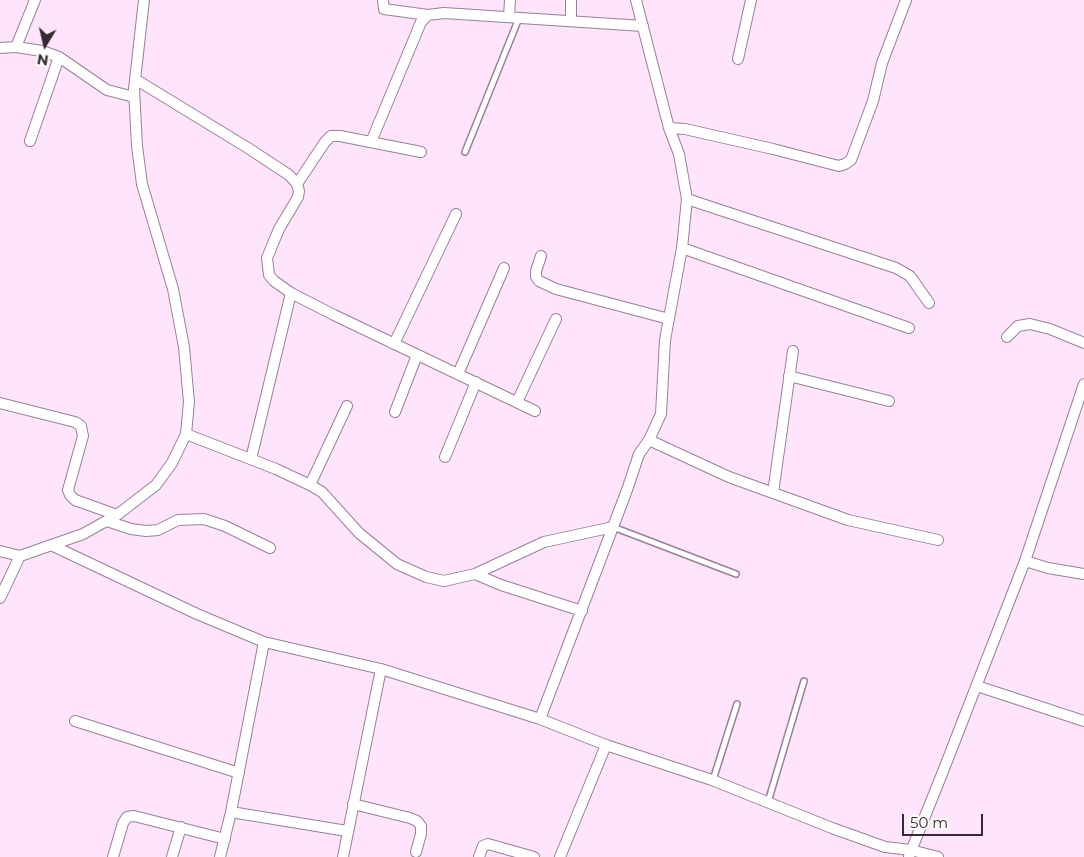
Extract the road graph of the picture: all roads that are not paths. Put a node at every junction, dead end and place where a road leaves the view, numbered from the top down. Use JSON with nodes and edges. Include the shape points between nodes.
{"nodes":[{"id":1,"x":35,"y":0,"type":"edge"},
{"id":2,"x":144,"y":0,"type":"edge"},
{"id":3,"x":383,"y":0,"type":"edge"},
{"id":4,"x":510,"y":0,"type":"edge"},
{"id":5,"x":571,"y":0,"type":"edge"},
{"id":6,"x":636,"y":0,"type":"edge"},
{"id":7,"x":750,"y":0,"type":"edge"},
{"id":8,"x":906,"y":0,"type":"edge"},
{"id":9,"x":428,"y":15,"type":"junction"},
{"id":10,"x":514,"y":17,"type":"junction"},
{"id":11,"x":570,"y":21,"type":"junction"},
{"id":12,"x":643,"y":26,"type":"junction"},
{"id":13,"x":16,"y":47,"type":"junction"},
{"id":14,"x":0,"y":48,"type":"edge"},
{"id":15,"x":59,"y":57,"type":"junction"},
{"id":16,"x":738,"y":59,"type":"dead end"},
{"id":17,"x":135,"y":79,"type":"junction"},
{"id":18,"x":134,"y":97,"type":"junction"},
{"id":19,"x":669,"y":128,"type":"junction"},
{"id":20,"x":30,"y":141,"type":"dead end"},
{"id":21,"x":371,"y":142,"type":"junction"},
{"id":22,"x":421,"y":152,"type":"dead end"},
{"id":23,"x":465,"y":152,"type":"dead end"},
{"id":24,"x":298,"y":184,"type":"junction"},
{"id":25,"x":687,"y":199,"type":"junction"},
{"id":26,"x":456,"y":214,"type":"dead end"},
{"id":27,"x":682,"y":248,"type":"junction"},
{"id":28,"x":541,"y":256,"type":"dead end"},
{"id":29,"x":504,"y":268,"type":"dead end"},
{"id":30,"x":291,"y":293,"type":"junction"},
{"id":31,"x":929,"y":303,"type":"dead end"},
{"id":32,"x":669,"y":318,"type":"junction"},
{"id":33,"x":556,"y":319,"type":"dead end"},
{"id":34,"x":909,"y":328,"type":"dead end"},
{"id":35,"x":1007,"y":337,"type":"dead end"},
{"id":36,"x":1084,"y":343,"type":"edge"},
{"id":37,"x":394,"y":344,"type":"junction"},
{"id":38,"x":793,"y":351,"type":"dead end"},
{"id":39,"x":417,"y":356,"type":"junction"},
{"id":40,"x":458,"y":374,"type":"junction"},
{"id":41,"x":789,"y":376,"type":"junction"},
{"id":42,"x":476,"y":382,"type":"junction"},
{"id":43,"x":1084,"y":384,"type":"edge"},
{"id":44,"x":888,"y":401,"type":"dead end"},
{"id":45,"x":517,"y":402,"type":"junction"},
{"id":46,"x":0,"y":403,"type":"edge"},
{"id":47,"x":347,"y":406,"type":"dead end"},
{"id":48,"x":535,"y":411,"type":"dead end"},
{"id":49,"x":394,"y":412,"type":"dead end"},
{"id":50,"x":186,"y":434,"type":"junction"},
{"id":51,"x":649,"y":440,"type":"junction"},
{"id":52,"x":444,"y":457,"type":"dead end"},
{"id":53,"x":251,"y":459,"type":"junction"},
{"id":54,"x":310,"y":485,"type":"junction"},
{"id":55,"x":773,"y":493,"type":"junction"},
{"id":56,"x":117,"y":515,"type":"junction"},
{"id":57,"x":107,"y":521,"type":"junction"},
{"id":58,"x":613,"y":527,"type":"junction"},
{"id":59,"x":938,"y":540,"type":"dead end"},
{"id":60,"x":52,"y":545,"type":"junction"},
{"id":61,"x":270,"y":548,"type":"dead end"},
{"id":62,"x":0,"y":551,"type":"edge"},
{"id":63,"x":20,"y":556,"type":"junction"},
{"id":64,"x":1025,"y":562,"type":"junction"},
{"id":65,"x":475,"y":574,"type":"junction"},
{"id":66,"x":736,"y":574,"type":"dead end"},
{"id":67,"x":1084,"y":574,"type":"edge"},
{"id":68,"x":0,"y":598,"type":"edge"},
{"id":69,"x":582,"y":611,"type":"junction"},
{"id":70,"x":264,"y":642,"type":"junction"},
{"id":71,"x":380,"y":669,"type":"junction"},
{"id":72,"x":804,"y":681,"type":"dead end"},
{"id":73,"x":976,"y":686,"type":"junction"},
{"id":74,"x":737,"y":704,"type":"dead end"},
{"id":75,"x":540,"y":719,"type":"junction"},
{"id":76,"x":75,"y":721,"type":"dead end"},
{"id":77,"x":1084,"y":721,"type":"edge"},
{"id":78,"x":606,"y":745,"type":"junction"},
{"id":79,"x":239,"y":773,"type":"junction"},
{"id":80,"x":712,"y":780,"type":"junction"},
{"id":81,"x":768,"y":803,"type":"junction"},
{"id":82,"x":353,"y":804,"type":"junction"},
{"id":83,"x":231,"y":812,"type":"junction"},
{"id":84,"x":181,"y":828,"type":"junction"},
{"id":85,"x":348,"y":831,"type":"junction"},
{"id":86,"x":225,"y":839,"type":"junction"},
{"id":87,"x":416,"y":852,"type":"dead end"},
{"id":88,"x":909,"y":854,"type":"edge"},
{"id":89,"x":112,"y":857,"type":"edge"},
{"id":90,"x":172,"y":857,"type":"edge"},
{"id":91,"x":220,"y":857,"type":"edge"},
{"id":92,"x":343,"y":857,"type":"edge"},
{"id":93,"x":479,"y":857,"type":"edge"},
{"id":94,"x":534,"y":857,"type":"edge"},
{"id":95,"x":560,"y":857,"type":"edge"},
{"id":96,"x":938,"y":857,"type":"edge"}],
"edges":[{"from":1,"to":13,"type":"street"},
{"from":2,"to":17,"type":"street"},
{"from":3,"to":9,"type":"street","via":[[384,9]]},
{"from":4,"to":10,"type":"street"},
{"from":5,"to":11,"type":"street"},
{"from":6,"to":12,"type":"street"},
{"from":7,"to":16,"type":"street"},
{"from":8,"to":19,"type":"street","via":[[882,63],[873,101],[851,160],[845,164],[839,166],[685,129]]},
{"from":9,"to":10,"type":"street"},
{"from":9,"to":21,"type":"street","via":[[421,22]]},
{"from":10,"to":11,"type":"street"},
{"from":10,"to":23,"type":"lane"},
{"from":11,"to":12,"type":"street"},
{"from":12,"to":19,"type":"street"},
{"from":13,"to":14,"type":"street"},
{"from":13,"to":15,"type":"street"},
{"from":15,"to":18,"type":"street","via":[[107,90]]},
{"from":15,"to":20,"type":"street"},
{"from":17,"to":18,"type":"street"},
{"from":17,"to":24,"type":"street","via":[[248,148]]},
{"from":18,"to":50,"type":"street","via":[[142,184],[173,289],[184,347],[189,402]]},
{"from":19,"to":25,"type":"street","via":[[679,154]]},
{"from":21,"to":22,"type":"street"},
{"from":21,"to":24,"type":"street","via":[[331,136]]},
{"from":24,"to":30,"type":"street","via":[[298,197],[279,229],[268,258],[269,275]]},
{"from":25,"to":27,"type":"street"},
{"from":25,"to":31,"type":"street","via":[[896,268],[910,276]]},
{"from":26,"to":37,"type":"street"},
{"from":27,"to":32,"type":"street"},
{"from":27,"to":34,"type":"street"},
{"from":28,"to":32,"type":"street","via":[[536,271],[539,281],[556,289]]},
{"from":29,"to":40,"type":"street"},
{"from":30,"to":37,"type":"street"},
{"from":30,"to":53,"type":"street"},
{"from":32,"to":51,"type":"street","via":[[661,414]]},
{"from":33,"to":45,"type":"street"},
{"from":35,"to":36,"type":"street","via":[[1018,326],[1030,324]]},
{"from":37,"to":39,"type":"street"},
{"from":38,"to":41,"type":"street"},
{"from":39,"to":40,"type":"street"},
{"from":39,"to":49,"type":"street"},
{"from":40,"to":42,"type":"street"},
{"from":41,"to":44,"type":"street"},
{"from":41,"to":55,"type":"street"},
{"from":42,"to":45,"type":"street"},
{"from":42,"to":52,"type":"street"},
{"from":43,"to":64,"type":"street"},
{"from":45,"to":48,"type":"street"},
{"from":46,"to":56,"type":"street","via":[[81,426],[83,436],[68,490],[70,495],[75,500]]},
{"from":47,"to":54,"type":"street"},
{"from":50,"to":53,"type":"street"},
{"from":50,"to":56,"type":"street","via":[[172,463],[156,485]]},
{"from":51,"to":55,"type":"street","via":[[729,477]]},
{"from":51,"to":58,"type":"street","via":[[639,454]]},
{"from":53,"to":54,"type":"street"},
{"from":54,"to":65,"type":"street","via":[[322,492],[359,533],[397,564],[444,581]]},
{"from":55,"to":59,"type":"street","via":[[848,520]]},
{"from":56,"to":57,"type":"street"},
{"from":57,"to":60,"type":"street"},
{"from":57,"to":61,"type":"street","via":[[146,531],[158,530],[178,520],[204,519]]},
{"from":58,"to":65,"type":"street","via":[[544,542]]},
{"from":58,"to":66,"type":"lane"},
{"from":58,"to":69,"type":"street"},
{"from":60,"to":63,"type":"street"},
{"from":60,"to":70,"type":"street"},
{"from":62,"to":63,"type":"street"},
{"from":63,"to":68,"type":"street"},
{"from":64,"to":67,"type":"street"},
{"from":64,"to":73,"type":"street"},
{"from":65,"to":69,"type":"street"},
{"from":69,"to":75,"type":"street"},
{"from":70,"to":71,"type":"street"},
{"from":70,"to":79,"type":"street"},
{"from":71,"to":75,"type":"street"},
{"from":71,"to":82,"type":"street"},
{"from":72,"to":81,"type":"lane"},
{"from":73,"to":77,"type":"street"},
{"from":73,"to":88,"type":"street"},
{"from":74,"to":80,"type":"lane"},
{"from":75,"to":78,"type":"street"},
{"from":76,"to":79,"type":"street"},
{"from":78,"to":80,"type":"street"},
{"from":78,"to":95,"type":"street"},
{"from":79,"to":83,"type":"street"},
{"from":80,"to":81,"type":"street"},
{"from":81,"to":88,"type":"street"},
{"from":82,"to":85,"type":"street"},
{"from":82,"to":87,"type":"street","via":[[417,821],[421,834]]},
{"from":83,"to":85,"type":"street"},
{"from":83,"to":86,"type":"street"},
{"from":84,"to":86,"type":"street"},
{"from":84,"to":89,"type":"street","via":[[127,817]]},
{"from":84,"to":90,"type":"street"},
{"from":85,"to":92,"type":"street"},
{"from":86,"to":91,"type":"street"},
{"from":88,"to":96,"type":"street"},
{"from":93,"to":94,"type":"street","via":[[483,846],[488,844]]}]}
